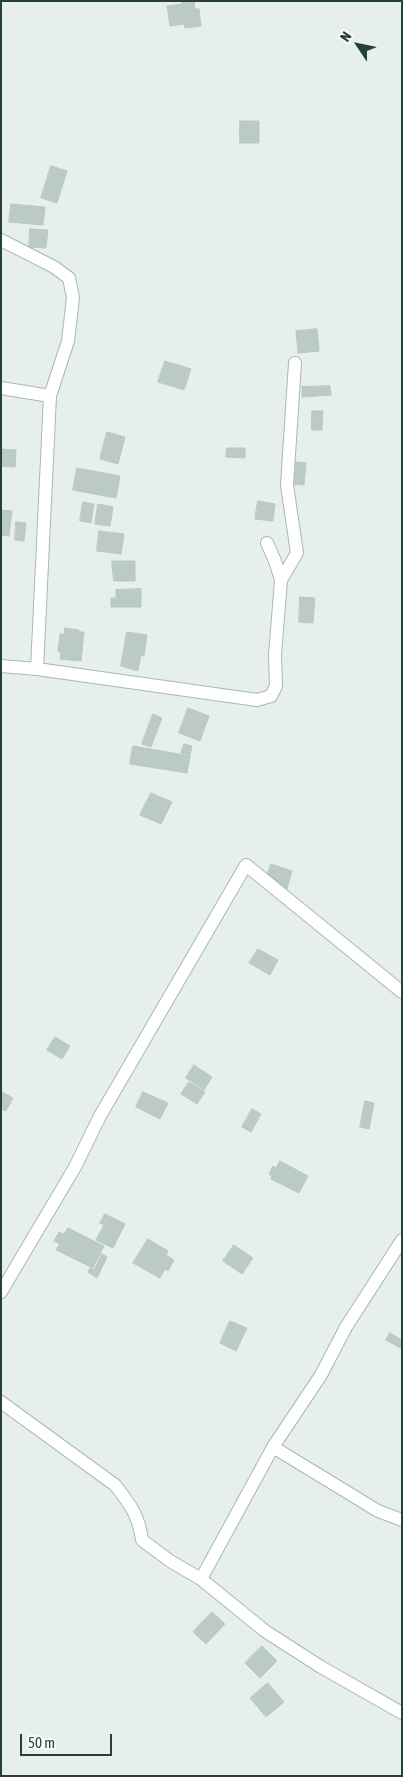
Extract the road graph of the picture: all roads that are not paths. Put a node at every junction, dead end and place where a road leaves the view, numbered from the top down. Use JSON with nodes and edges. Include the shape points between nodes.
{"nodes":[{"id":1,"x":1,"y":240,"type":"edge"},
{"id":2,"x":295,"y":363,"type":"dead end"},
{"id":3,"x":1,"y":388,"type":"edge"},
{"id":4,"x":50,"y":396,"type":"junction"},
{"id":5,"x":267,"y":543,"type":"dead end"},
{"id":6,"x":280,"y":580,"type":"junction"},
{"id":7,"x":1,"y":666,"type":"edge"},
{"id":8,"x":37,"y":669,"type":"junction"},
{"id":9,"x":402,"y":992,"type":"edge"},
{"id":10,"x":402,"y":1240,"type":"edge"},
{"id":11,"x":1,"y":1292,"type":"edge"},
{"id":12,"x":1,"y":1402,"type":"edge"},
{"id":13,"x":274,"y":1448,"type":"junction"},
{"id":14,"x":402,"y":1520,"type":"edge"},
{"id":15,"x":201,"y":1579,"type":"junction"},
{"id":16,"x":402,"y":1713,"type":"edge"}],
"edges":[{"from":1,"to":4,"type":"street","via":[[69,278],[73,298],[68,341]]},
{"from":2,"to":6,"type":"street","via":[[287,485],[297,553]]},
{"from":3,"to":4,"type":"street"},
{"from":4,"to":8,"type":"street"},
{"from":5,"to":6,"type":"street","via":[[276,561]]},
{"from":6,"to":8,"type":"street","via":[[276,686],[271,696],[257,700]]},
{"from":7,"to":8,"type":"street"},
{"from":9,"to":11,"type":"street","via":[[246,864]]},
{"from":10,"to":13,"type":"street"},
{"from":12,"to":15,"type":"street","via":[[115,1486],[140,1524],[142,1540]]},
{"from":13,"to":14,"type":"street","via":[[378,1511]]},
{"from":13,"to":15,"type":"street"},
{"from":15,"to":16,"type":"street","via":[[265,1631]]}]}
